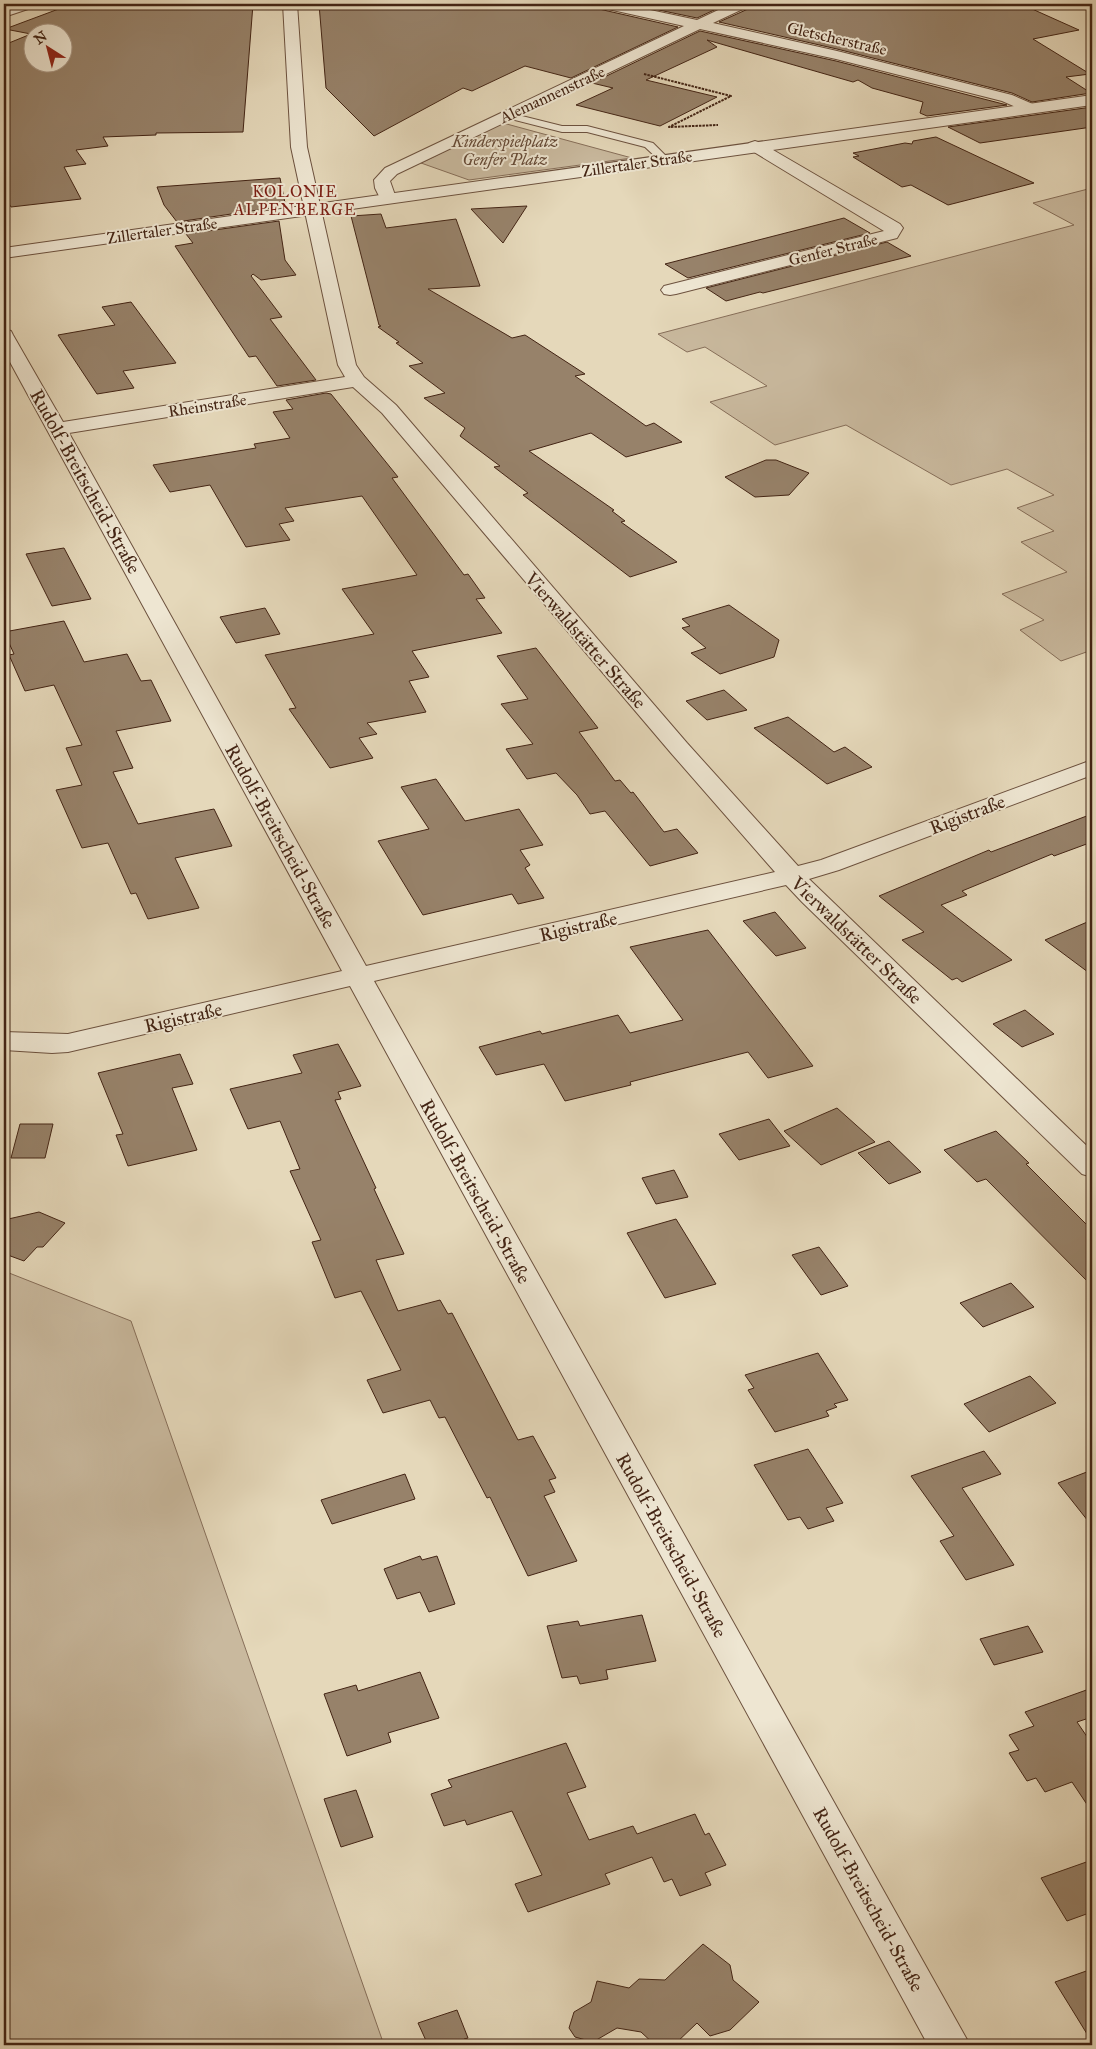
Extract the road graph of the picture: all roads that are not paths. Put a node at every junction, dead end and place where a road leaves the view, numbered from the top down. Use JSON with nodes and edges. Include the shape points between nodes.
{"nodes":[{"id":1,"x":29,"y":4,"type":"edge"},
{"id":2,"x":290,"y":4,"type":"edge"},
{"id":3,"x":604,"y":4,"type":"edge"},
{"id":4,"x":742,"y":4,"type":"edge"},
{"id":5,"x":4,"y":13,"type":"edge"},
{"id":6,"x":697,"y":25,"type":"junction"},
{"id":7,"x":1092,"y":100,"type":"edge"},
{"id":8,"x":1030,"y":108,"type":"junction"},
{"id":9,"x":506,"y":115,"type":"junction"},
{"id":10,"x":755,"y":146,"type":"junction"},
{"id":11,"x":664,"y":159,"type":"junction"},
{"id":12,"x":388,"y":198,"type":"junction"},
{"id":13,"x":313,"y":209,"type":"junction"},
{"id":14,"x":4,"y":253,"type":"edge"},
{"id":15,"x":670,"y":290,"type":"dead end"},
{"id":16,"x":4,"y":336,"type":"edge"},
{"id":17,"x":357,"y":381,"type":"junction"},
{"id":18,"x":57,"y":429,"type":"junction"},
{"id":19,"x":1092,"y":767,"type":"edge"},
{"id":20,"x":791,"y":876,"type":"junction"},
{"id":21,"x":359,"y":976,"type":"junction"},
{"id":22,"x":4,"y":1041,"type":"edge"},
{"id":23,"x":1092,"y":1167,"type":"edge"},
{"id":24,"x":950,"y":2045,"type":"edge"}],
"edges":[{"from":1,"to":5,"type":"street"},
{"from":2,"to":13,"type":"street","name":"Vierwaldstätter Straße","via":[[299,147]]},
{"from":3,"to":6,"type":"street","name":"Gletscherstraße"},
{"from":4,"to":6,"type":"street","name":"Alemannenstraße"},
{"from":6,"to":8,"type":"street","name":"Gletscherstraße","via":[[837,55],[1007,98]]},
{"from":6,"to":9,"type":"street","name":"Alemannenstraße"},
{"from":7,"to":8,"type":"street","name":"Zillertaler Straße"},
{"from":8,"to":10,"type":"street","name":"Zillertaler Straße"},
{"from":9,"to":11,"type":"lane","via":[[562,129],[587,129],[649,145]]},
{"from":9,"to":12,"type":"street","name":"Alemannenstraße","via":[[391,171],[382,180],[384,194]]},
{"from":10,"to":11,"type":"street","name":"Zillertaler Straße"},
{"from":10,"to":15,"type":"street","name":"Genfer Straße","via":[[894,228],[891,234]]},
{"from":11,"to":12,"type":"street","name":"Zillertaler Straße"},
{"from":12,"to":13,"type":"street","name":"Zillertaler Straße"},
{"from":13,"to":14,"type":"street","name":"Zillertaler Straße"},
{"from":13,"to":17,"type":"street","name":"Vierwaldstätter Straße","via":[[347,365]]},
{"from":16,"to":18,"type":"street","name":"Rudolf-Breitscheid-Straße"},
{"from":17,"to":18,"type":"street","name":"Rheinstraße"},
{"from":17,"to":20,"type":"street","name":"Vierwaldstätter Straße","via":[[389,409]]},
{"from":18,"to":21,"type":"street","name":"Rudolf-Breitscheid-Straße"},
{"from":19,"to":20,"type":"street","name":"Rigistraße","via":[[830,865]]},
{"from":20,"to":21,"type":"street","name":"Rigistraße"},
{"from":20,"to":23,"type":"street","name":"Vierwaldstätter Straße"},
{"from":21,"to":22,"type":"street","name":"Rigistraße","via":[[68,1043]]},
{"from":21,"to":24,"type":"street","name":"Rudolf-Breitscheid-Straße"}]}
